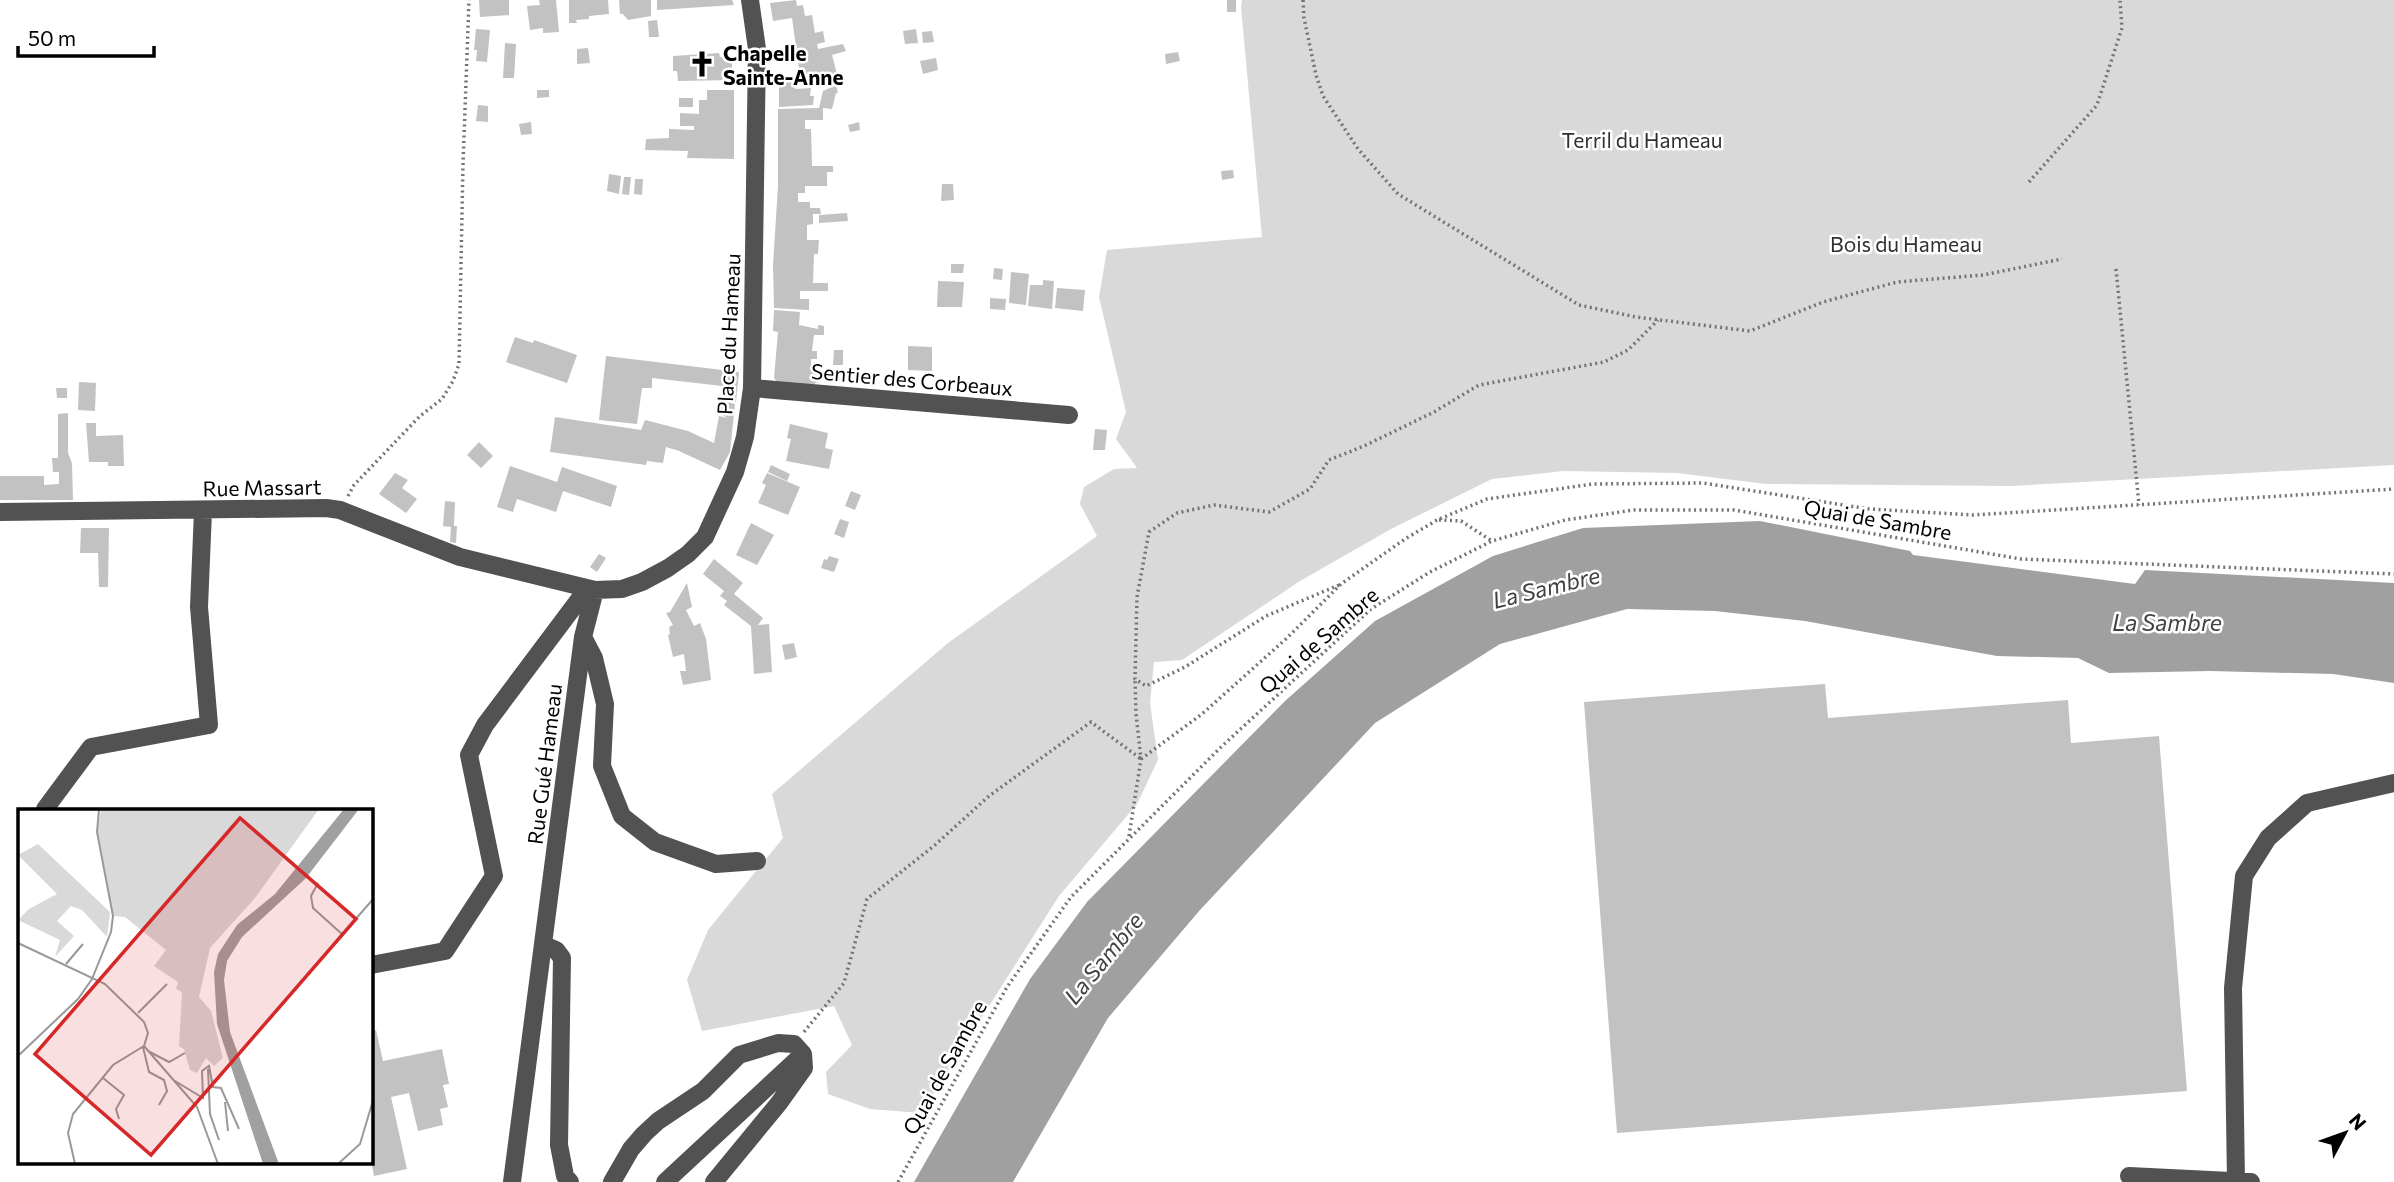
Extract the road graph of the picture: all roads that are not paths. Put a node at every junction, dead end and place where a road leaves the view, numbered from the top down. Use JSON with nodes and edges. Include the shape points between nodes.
{"nodes":[{"id":1,"x":750,"y":0,"type":"edge"},
{"id":2,"x":752,"y":388,"type":"junction"},
{"id":3,"x":1069,"y":415,"type":"dead end"},
{"id":4,"x":203,"y":511,"type":"junction"},
{"id":5,"x":0,"y":512,"type":"edge"},
{"id":6,"x":591,"y":590,"type":"junction"},
{"id":7,"x":583,"y":636,"type":"junction"},
{"id":8,"x":2394,"y":783,"type":"edge"},
{"id":9,"x":45,"y":809,"type":"edge"},
{"id":10,"x":757,"y":861,"type":"dead end"},
{"id":11,"x":544,"y":945,"type":"junction"},
{"id":12,"x":373,"y":965,"type":"edge"},
{"id":13,"x":798,"y":1049,"type":"junction"},
{"id":14,"x":2129,"y":1177,"type":"dead end"},
{"id":15,"x":512,"y":1182,"type":"edge"},
{"id":16,"x":570,"y":1182,"type":"edge"},
{"id":17,"x":611,"y":1182,"type":"edge"},
{"id":18,"x":664,"y":1182,"type":"edge"},
{"id":19,"x":714,"y":1182,"type":"edge"},
{"id":20,"x":2243,"y":1182,"type":"edge"}],
"edges":[{"from":1,"to":2,"type":"street","name":"Place du Hameau","via":[[757,50]]},
{"from":2,"to":3,"type":"street","name":"Sentier des Corbeaux"},
{"from":2,"to":6,"type":"street","name":"Place du Hameau","via":[[735,472],[705,537],[688,554],[642,582],[622,589]]},
{"from":4,"to":5,"type":"street","name":"Rue Massart"},
{"from":4,"to":6,"type":"street","name":"Rue Massart","via":[[340,510],[460,557]]},
{"from":4,"to":9,"type":"street","via":[[199,607],[209,725],[91,747]]},
{"from":6,"to":7,"type":"street","name":"Rue Gué Hameau"},
{"from":6,"to":12,"type":"street","via":[[485,725],[468,755],[494,876],[445,951]]},
{"from":7,"to":10,"type":"street","via":[[594,658],[605,704],[603,766],[622,816],[655,842],[716,864]]},
{"from":7,"to":11,"type":"street","name":"Rue Gué Hameau"},
{"from":8,"to":20,"type":"street","via":[[2307,803],[2268,838],[2244,876],[2233,988]]},
{"from":11,"to":15,"type":"street","name":"Rue Gué Hameau"},
{"from":11,"to":16,"type":"street","via":[[562,958],[559,1145]]},
{"from":13,"to":17,"type":"street","via":[[778,1043],[739,1055],[703,1091],[644,1134]]},
{"from":13,"to":18,"type":"street"},
{"from":13,"to":19,"type":"street","via":[[804,1068],[797,1080]]},
{"from":14,"to":20,"type":"street"}]}
